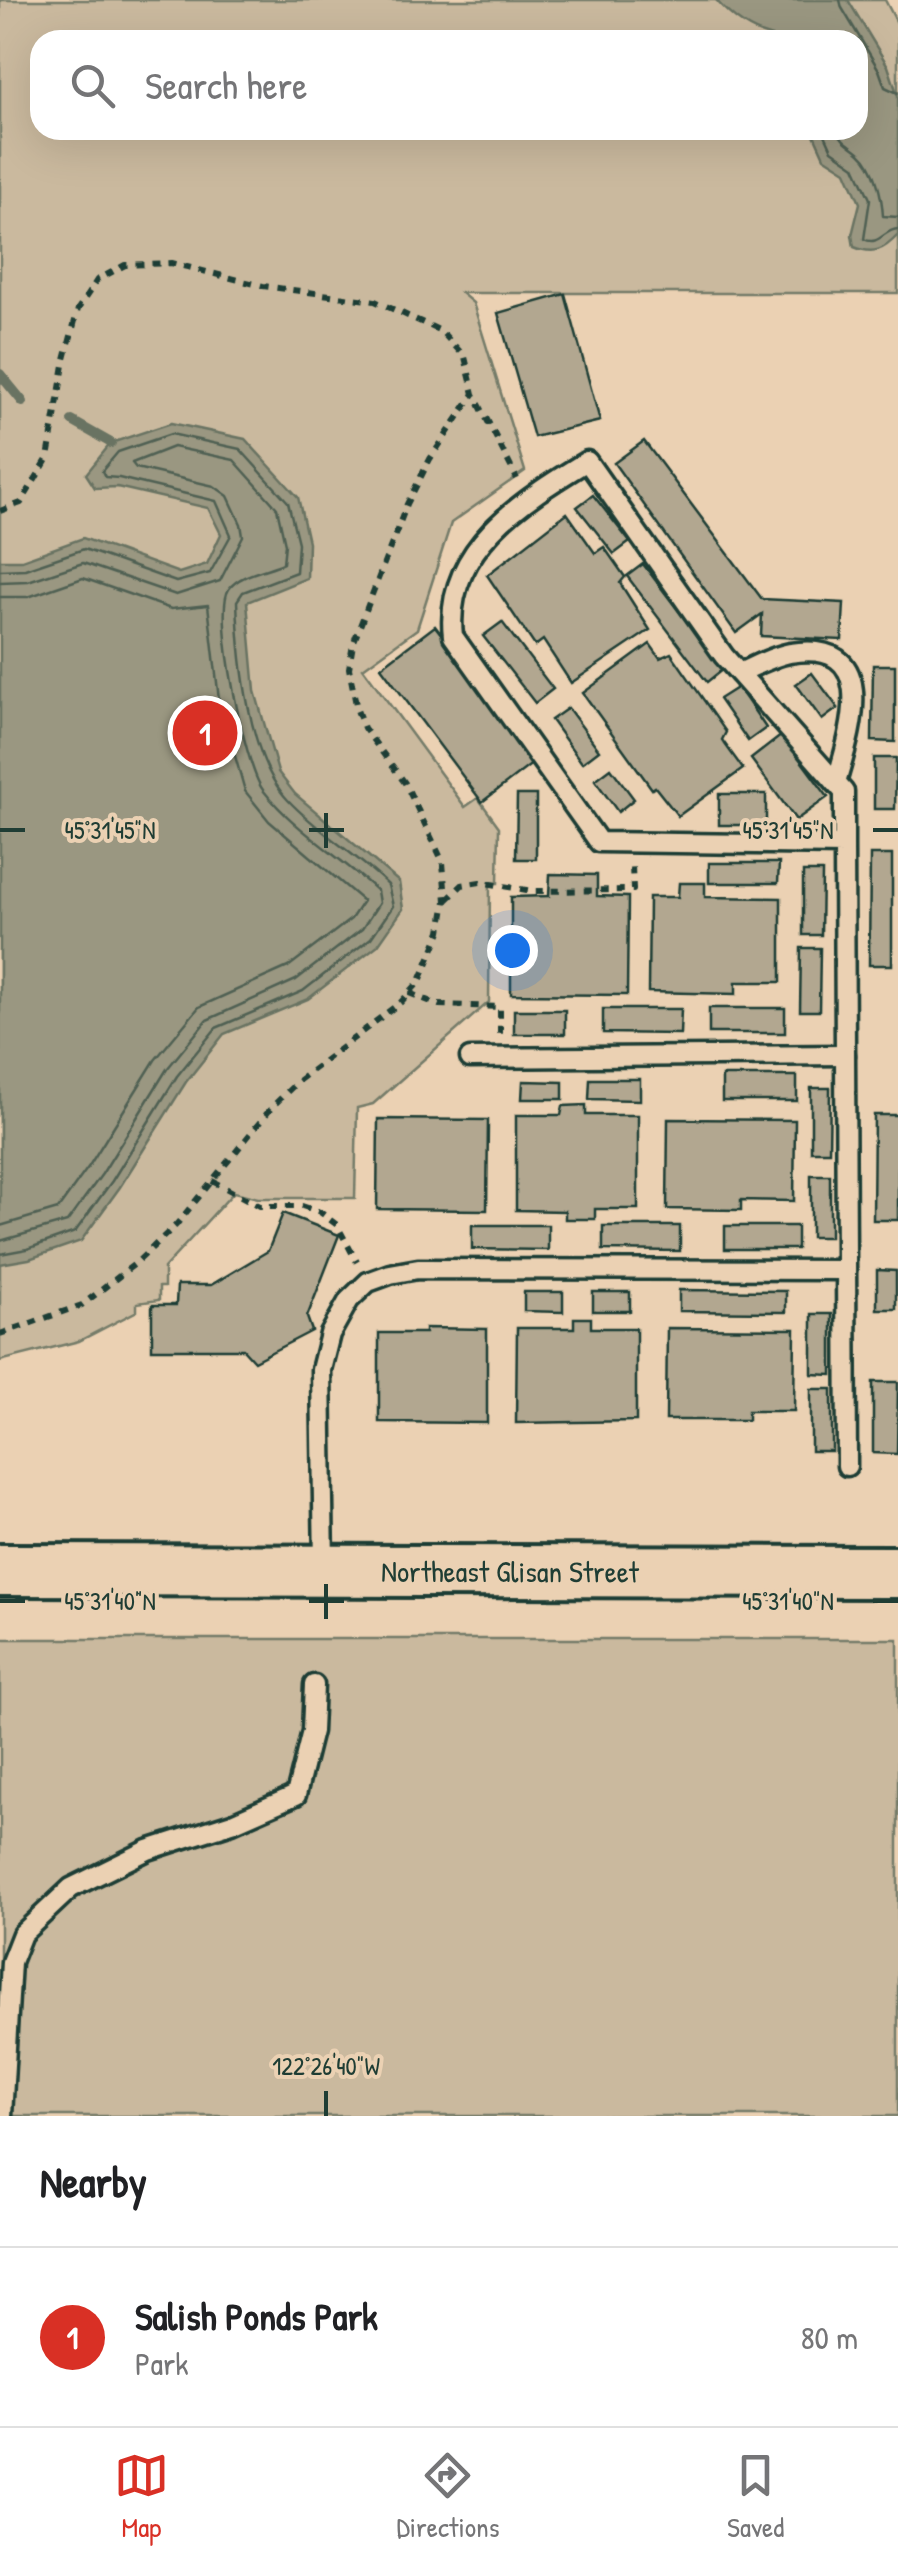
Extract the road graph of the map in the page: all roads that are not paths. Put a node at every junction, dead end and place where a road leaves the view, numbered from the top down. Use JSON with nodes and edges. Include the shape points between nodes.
{"nodes":[{"id":1,"x":739,"y":673,"type":"junction"},
{"id":2,"x":836,"y":783,"type":"junction"},
{"id":3,"x":844,"y":845,"type":"junction"},
{"id":4,"x":845,"y":1056,"type":"junction"},
{"id":5,"x":470,"y":1058,"type":"dead end"},
{"id":6,"x":846,"y":1270,"type":"junction"},
{"id":7,"x":847,"y":1466,"type":"dead end"},
{"id":8,"x":0,"y":1570,"type":"edge"},
{"id":9,"x":324,"y":1571,"type":"junction"},
{"id":10,"x":898,"y":1572,"type":"edge"},
{"id":11,"x":314,"y":1685,"type":"dead end"},
{"id":12,"x":2,"y":2116,"type":"edge"}],
"edges":[{"from":1,"to":2,"type":"lane"},
{"from":1,"to":2,"type":"lane","via":[[786,653],[836,657],[852,676],[853,701]]},
{"from":1,"to":3,"type":"lane","via":[[587,461],[527,498],[484,538],[450,609],[453,636],[599,842]]},
{"from":2,"to":3,"type":"lane","via":[[844,792]]},
{"from":3,"to":4,"type":"lane"},
{"from":4,"to":5,"type":"lane"},
{"from":4,"to":6,"type":"lane"},
{"from":6,"to":7,"type":"lane"},
{"from":6,"to":9,"type":"lane","via":[[418,1269],[368,1282],[330,1334],[322,1370]]},
{"from":8,"to":9,"type":"main road","name":"Northeast Glisan Street"},
{"from":9,"to":10,"type":"main road","name":"Northeast Glisan Street"},
{"from":11,"to":12,"type":"lane","via":[[312,1731],[296,1794],[148,1850],[71,1888],[22,1934],[11,1962]]}]}
